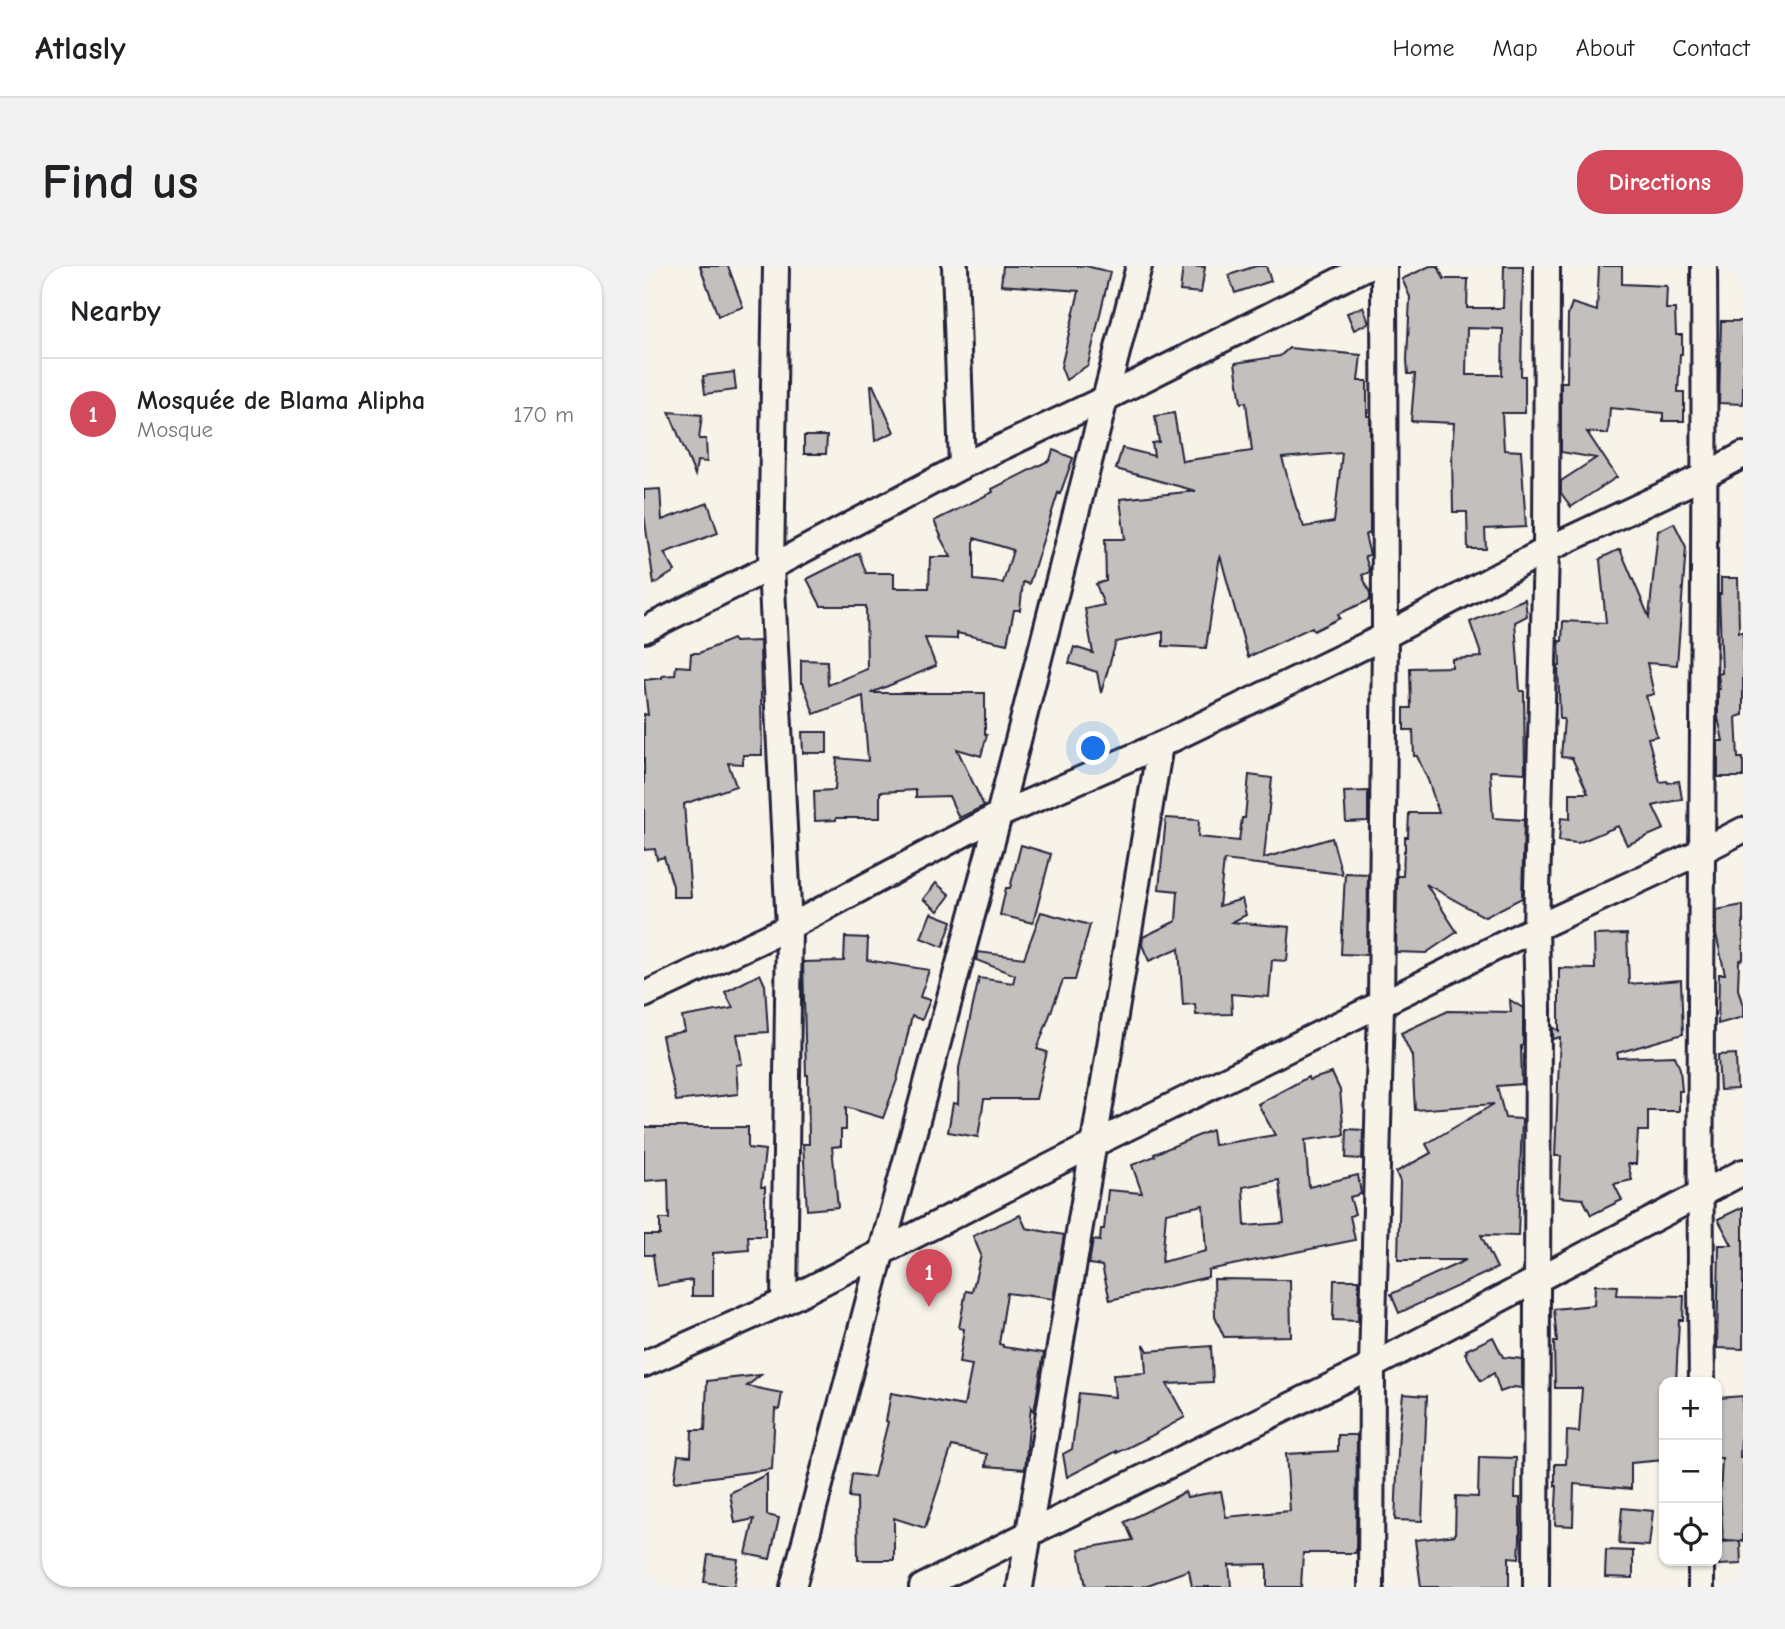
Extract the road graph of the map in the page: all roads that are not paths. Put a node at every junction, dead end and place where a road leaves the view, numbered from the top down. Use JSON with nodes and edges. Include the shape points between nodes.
{"nodes":[{"id":1,"x":776,"y":266,"type":"edge"},
{"id":2,"x":955,"y":266,"type":"edge"},
{"id":3,"x":1139,"y":266,"type":"edge"},
{"id":4,"x":1368,"y":266,"type":"edge"},
{"id":5,"x":1384,"y":266,"type":"edge"},
{"id":6,"x":1547,"y":266,"type":"edge"},
{"id":7,"x":1704,"y":266,"type":"edge"},
{"id":8,"x":1104,"y":399,"type":"junction"},
{"id":9,"x":1743,"y":455,"type":"edge"},
{"id":10,"x":962,"y":466,"type":"junction"},
{"id":11,"x":1706,"y":475,"type":"junction"},
{"id":12,"x":1546,"y":550,"type":"junction"},
{"id":13,"x":771,"y":567,"type":"junction"},
{"id":14,"x":644,"y":631,"type":"edge"},
{"id":15,"x":1385,"y":636,"type":"junction"},
{"id":16,"x":1160,"y":745,"type":"junction"},
{"id":17,"x":999,"y":815,"type":"junction"},
{"id":18,"x":1743,"y":830,"type":"edge"},
{"id":19,"x":1702,"y":851,"type":"junction"},
{"id":20,"x":789,"y":927,"type":"junction"},
{"id":21,"x":1536,"y":928,"type":"junction"},
{"id":22,"x":644,"y":995,"type":"edge"},
{"id":23,"x":1381,"y":1005,"type":"junction"},
{"id":24,"x":1094,"y":1144,"type":"junction"},
{"id":25,"x":1743,"y":1172,"type":"edge"},
{"id":26,"x":1699,"y":1195,"type":"junction"},
{"id":27,"x":881,"y":1254,"type":"junction"},
{"id":28,"x":1537,"y":1280,"type":"junction"},
{"id":29,"x":783,"y":1302,"type":"junction"},
{"id":30,"x":644,"y":1364,"type":"edge"},
{"id":31,"x":1372,"y":1366,"type":"junction"},
{"id":32,"x":1702,"y":1377,"type":"edge"},
{"id":33,"x":1030,"y":1533,"type":"junction"},
{"id":34,"x":1701,"y":1566,"type":"edge"},
{"id":35,"x":793,"y":1587,"type":"edge"},
{"id":36,"x":922,"y":1587,"type":"edge"},
{"id":37,"x":1020,"y":1587,"type":"edge"},
{"id":38,"x":1371,"y":1587,"type":"edge"},
{"id":39,"x":1536,"y":1587,"type":"edge"},
{"id":40,"x":1701,"y":1587,"type":"edge"}],
"edges":[{"from":1,"to":13,"type":"street"},
{"from":2,"to":10,"type":"street"},
{"from":3,"to":8,"type":"street"},
{"from":4,"to":8,"type":"street"},
{"from":5,"to":15,"type":"street"},
{"from":6,"to":12,"type":"street"},
{"from":7,"to":11,"type":"street"},
{"from":8,"to":10,"type":"street"},
{"from":8,"to":17,"type":"street"},
{"from":9,"to":11,"type":"street"},
{"from":10,"to":13,"type":"street"},
{"from":11,"to":12,"type":"street"},
{"from":11,"to":19,"type":"street"},
{"from":12,"to":15,"type":"street"},
{"from":12,"to":21,"type":"street"},
{"from":13,"to":14,"type":"street"},
{"from":13,"to":20,"type":"street"},
{"from":15,"to":16,"type":"street"},
{"from":15,"to":23,"type":"street"},
{"from":16,"to":17,"type":"street"},
{"from":16,"to":24,"type":"street"},
{"from":17,"to":20,"type":"street"},
{"from":17,"to":27,"type":"street"},
{"from":18,"to":19,"type":"street"},
{"from":19,"to":21,"type":"street"},
{"from":19,"to":26,"type":"street"},
{"from":20,"to":22,"type":"street"},
{"from":20,"to":29,"type":"street"},
{"from":21,"to":23,"type":"street"},
{"from":21,"to":28,"type":"street"},
{"from":23,"to":24,"type":"street"},
{"from":23,"to":31,"type":"street"},
{"from":24,"to":27,"type":"street"},
{"from":24,"to":33,"type":"street"},
{"from":25,"to":26,"type":"street"},
{"from":26,"to":28,"type":"street"},
{"from":26,"to":32,"type":"street"},
{"from":27,"to":29,"type":"street"},
{"from":27,"to":35,"type":"street"},
{"from":28,"to":31,"type":"street"},
{"from":28,"to":39,"type":"street"},
{"from":29,"to":30,"type":"street"},
{"from":31,"to":33,"type":"street"},
{"from":31,"to":38,"type":"street"},
{"from":33,"to":36,"type":"street"},
{"from":33,"to":37,"type":"street"},
{"from":34,"to":40,"type":"street"}]}
